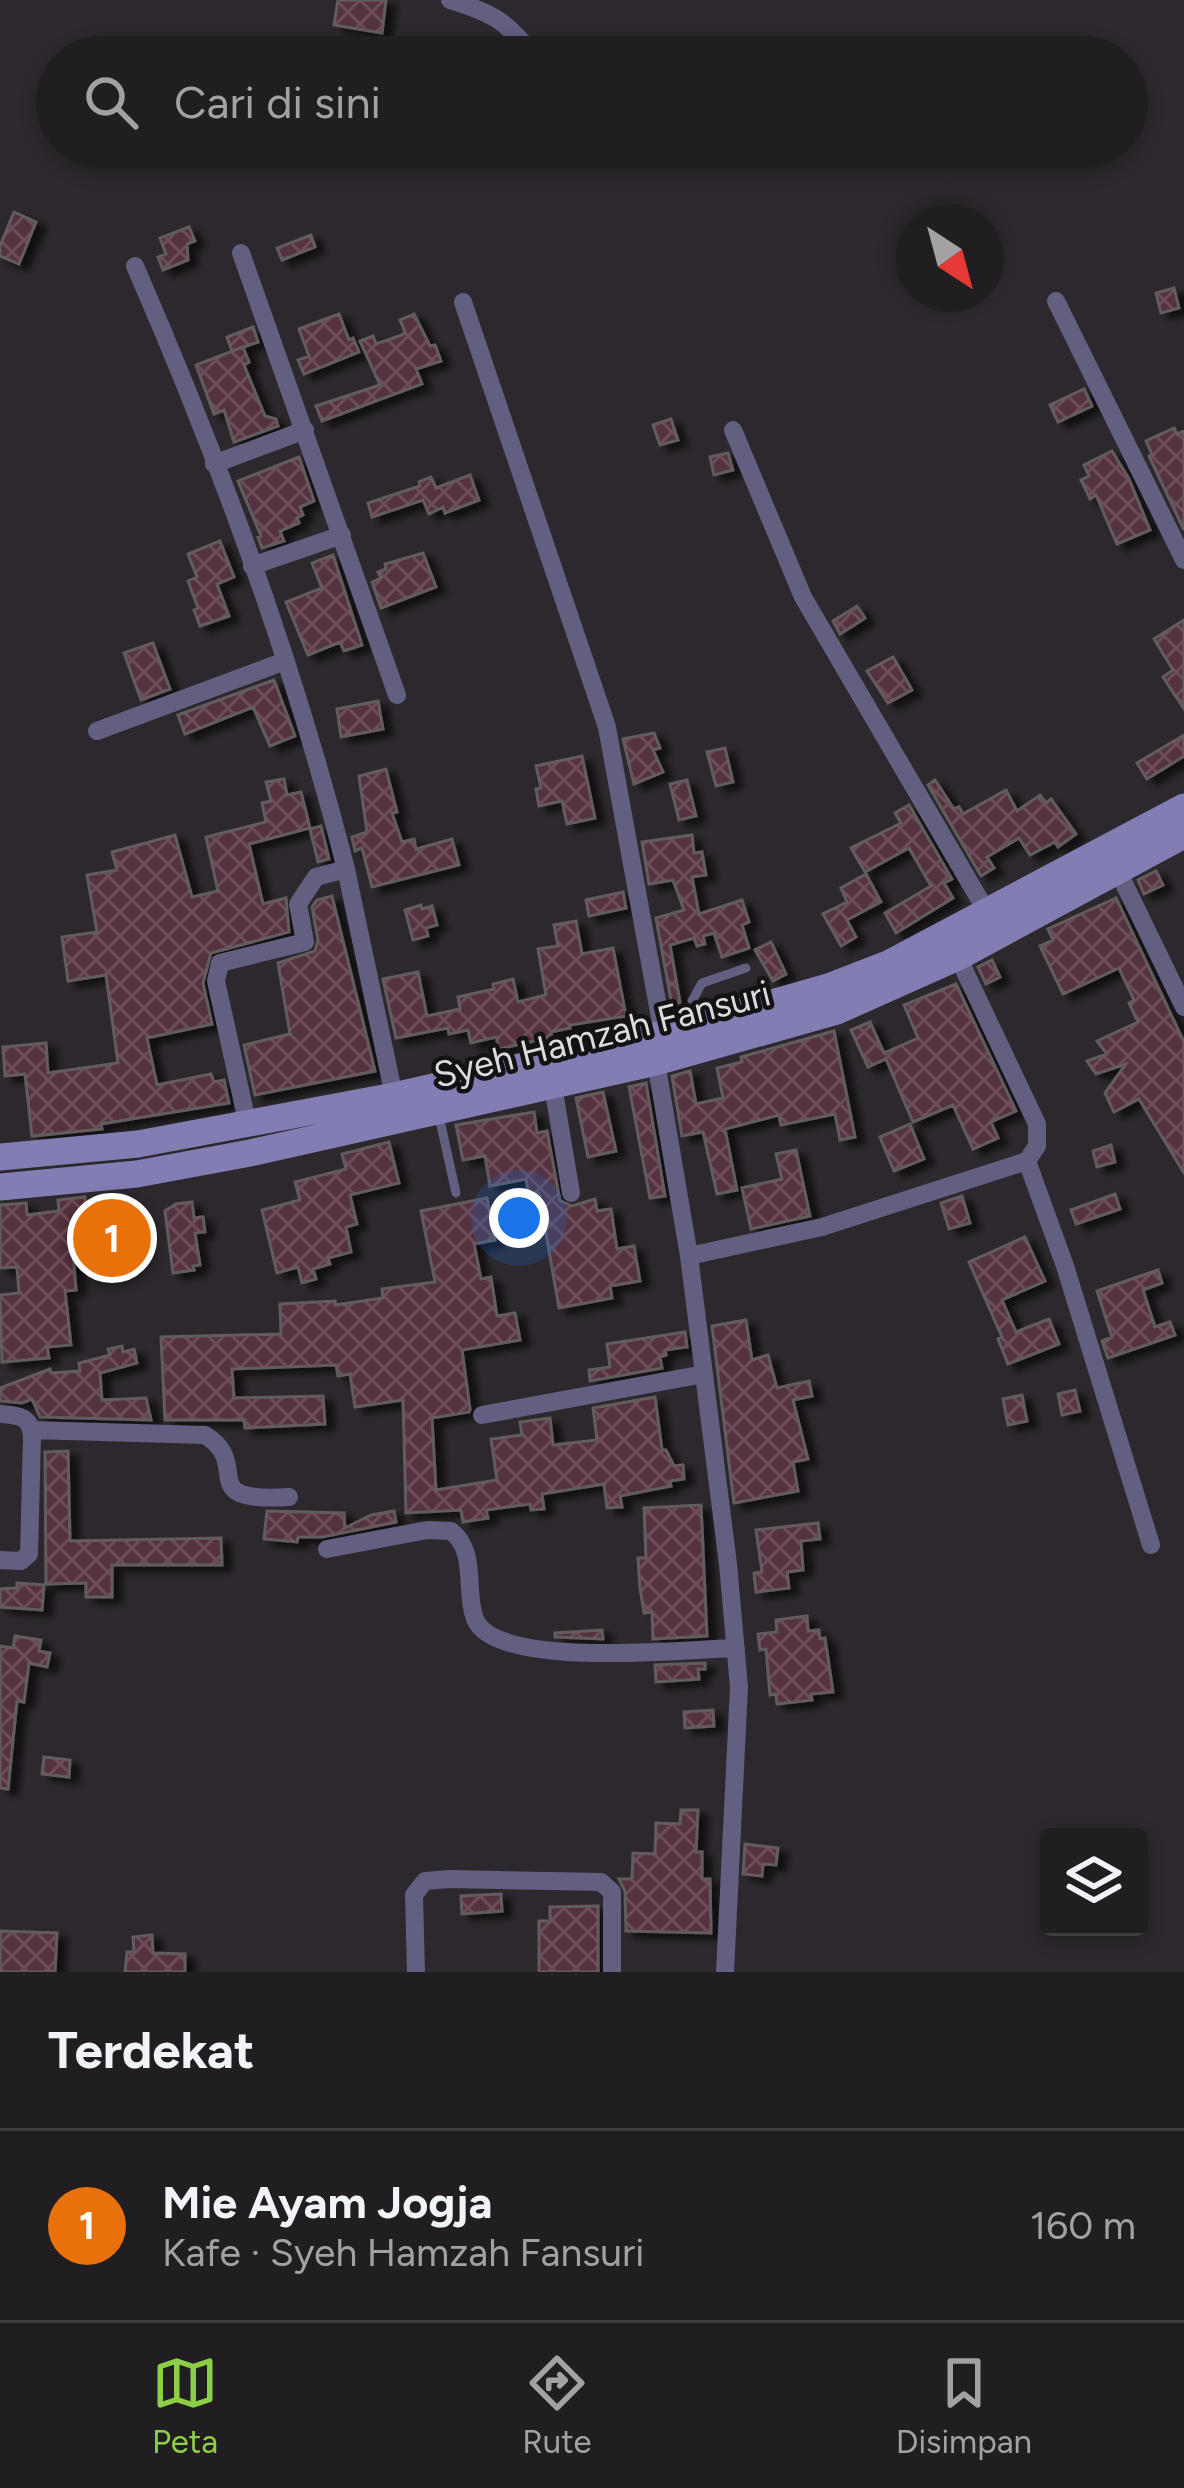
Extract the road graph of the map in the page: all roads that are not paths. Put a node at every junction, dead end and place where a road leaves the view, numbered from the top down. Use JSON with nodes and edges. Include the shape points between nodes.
{"nodes":[{"id":1,"x":450,"y":0,"type":"edge"},
{"id":2,"x":518,"y":36,"type":"edge"},
{"id":3,"x":241,"y":253,"type":"dead end"},
{"id":4,"x":135,"y":266,"type":"dead end"},
{"id":5,"x":1056,"y":301,"type":"dead end"},
{"id":6,"x":463,"y":302,"type":"dead end"},
{"id":7,"x":305,"y":430,"type":"junction"},
{"id":8,"x":733,"y":430,"type":"dead end"},
{"id":9,"x":214,"y":464,"type":"junction"},
{"id":10,"x":342,"y":535,"type":"junction"},
{"id":11,"x":1184,"y":560,"type":"edge"},
{"id":12,"x":252,"y":566,"type":"junction"},
{"id":13,"x":285,"y":662,"type":"junction"},
{"id":14,"x":397,"y":695,"type":"dead end"},
{"id":15,"x":97,"y":731,"type":"dead end"},
{"id":16,"x":1184,"y":807,"type":"edge"},
{"id":17,"x":1184,"y":835,"type":"edge"},
{"id":18,"x":346,"y":869,"type":"junction"},
{"id":19,"x":1118,"y":871,"type":"junction"},
{"id":20,"x":993,"y":923,"type":"junction"},
{"id":21,"x":958,"y":957,"type":"junction"},
{"id":22,"x":746,"y":968,"type":"dead end"},
{"id":23,"x":1184,"y":1007,"type":"edge"},
{"id":24,"x":699,"y":1024,"type":"junction"},
{"id":25,"x":663,"y":1034,"type":"junction"},
{"id":26,"x":656,"y":1063,"type":"junction"},
{"id":27,"x":554,"y":1087,"type":"junction"},
{"id":28,"x":394,"y":1096,"type":"junction"},
{"id":29,"x":439,"y":1112,"type":"junction"},
{"id":30,"x":248,"y":1126,"type":"junction"},
{"id":31,"x":0,"y":1157,"type":"edge"},
{"id":32,"x":1027,"y":1160,"type":"junction"},
{"id":33,"x":0,"y":1187,"type":"edge"},
{"id":34,"x":456,"y":1192,"type":"dead end"},
{"id":35,"x":571,"y":1193,"type":"dead end"},
{"id":36,"x":689,"y":1256,"type":"junction"},
{"id":37,"x":704,"y":1374,"type":"junction"},
{"id":38,"x":0,"y":1414,"type":"edge"},
{"id":39,"x":482,"y":1415,"type":"dead end"},
{"id":40,"x":32,"y":1430,"type":"junction"},
{"id":41,"x":290,"y":1497,"type":"dead end"},
{"id":42,"x":1151,"y":1545,"type":"dead end"},
{"id":43,"x":327,"y":1549,"type":"dead end"},
{"id":44,"x":0,"y":1560,"type":"edge"},
{"id":45,"x":736,"y":1648,"type":"junction"},
{"id":46,"x":416,"y":1972,"type":"edge"},
{"id":47,"x":612,"y":1972,"type":"edge"},
{"id":48,"x":725,"y":1972,"type":"edge"}],
"edges":[{"from":1,"to":2,"type":"street","via":[[489,12]]},
{"from":3,"to":7,"type":"street"},
{"from":4,"to":9,"type":"street"},
{"from":5,"to":11,"type":"street"},
{"from":6,"to":25,"type":"street","via":[[607,727]]},
{"from":7,"to":9,"type":"street"},
{"from":7,"to":10,"type":"street"},
{"from":8,"to":20,"type":"street","via":[[803,597]]},
{"from":9,"to":12,"type":"street"},
{"from":10,"to":12,"type":"street"},
{"from":10,"to":14,"type":"street"},
{"from":12,"to":13,"type":"street"},
{"from":13,"to":15,"type":"street"},
{"from":13,"to":18,"type":"street"},
{"from":16,"to":20,"type":"main road","name":"Syeh Hamzah Fansuri"},
{"from":17,"to":19,"type":"main road","name":"Syeh Hamzah Fansuri"},
{"from":18,"to":28,"type":"street"},
{"from":18,"to":30,"type":"street","via":[[316,877],[298,904],[305,942],[220,963],[216,981]]},
{"from":19,"to":20,"type":"main road","name":"Syeh Hamzah Fansuri"},
{"from":19,"to":23,"type":"street"},
{"from":20,"to":21,"type":"main road","name":"Syeh Hamzah Fansuri"},
{"from":20,"to":24,"type":"main road","name":"Syeh Hamzah Fansuri","via":[[828,987]]},
{"from":21,"to":26,"type":"main road","name":"Syeh Hamzah Fansuri","via":[[837,1011]]},
{"from":21,"to":32,"type":"street","via":[[1037,1124]]},
{"from":22,"to":24,"type":"lane","via":[[694,992]]},
{"from":24,"to":25,"type":"main road","name":"Syeh Hamzah Fansuri"},
{"from":25,"to":26,"type":"street"},
{"from":25,"to":28,"type":"main road","name":"Syeh Hamzah Fansuri"},
{"from":26,"to":27,"type":"main road","name":"Syeh Hamzah Fansuri"},
{"from":26,"to":36,"type":"street"},
{"from":27,"to":29,"type":"main road","name":"Syeh Hamzah Fansuri"},
{"from":27,"to":35,"type":"street"},
{"from":28,"to":30,"type":"main road","name":"Syeh Hamzah Fansuri"},
{"from":29,"to":33,"type":"main road","name":"Syeh Hamzah Fansuri","via":[[154,1171]]},
{"from":29,"to":34,"type":"lane"},
{"from":30,"to":31,"type":"main road","name":"Syeh Hamzah Fansuri"},
{"from":32,"to":36,"type":"street","via":[[822,1227]]},
{"from":32,"to":42,"type":"street"},
{"from":36,"to":37,"type":"street"},
{"from":37,"to":39,"type":"street"},
{"from":37,"to":45,"type":"street"},
{"from":38,"to":40,"type":"street","via":[[21,1416]]},
{"from":40,"to":41,"type":"street","via":[[206,1435],[220,1446],[238,1494]]},
{"from":40,"to":44,"type":"street","via":[[32,1545],[21,1561]]},
{"from":43,"to":45,"type":"street","via":[[451,1532],[465,1550],[475,1618],[502,1643],[549,1652]]},
{"from":45,"to":48,"type":"street"},
{"from":46,"to":47,"type":"street","via":[[413,1894],[424,1881],[450,1879],[609,1886]]}]}
